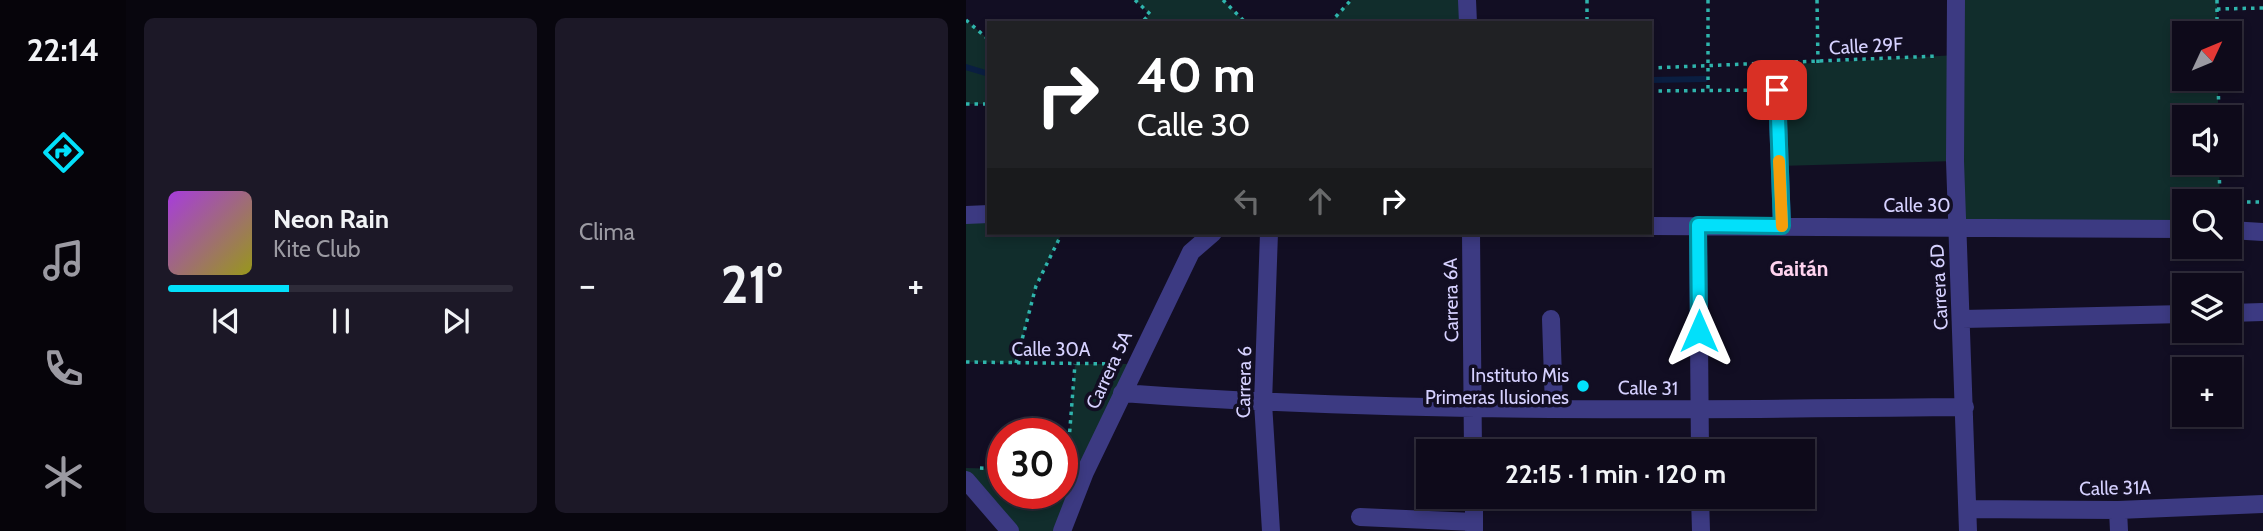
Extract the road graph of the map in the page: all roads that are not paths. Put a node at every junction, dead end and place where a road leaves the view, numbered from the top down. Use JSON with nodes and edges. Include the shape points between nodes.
{"nodes":[{"id":1,"x":1467,"y":0,"type":"edge"},
{"id":2,"x":1956,"y":0,"type":"edge"},
{"id":3,"x":1468,"y":21,"type":"edge"},
{"id":4,"x":1777,"y":90,"type":"road end"},
{"id":5,"x":987,"y":214,"type":"edge"},
{"id":6,"x":966,"y":215,"type":"edge"},
{"id":7,"x":1698,"y":225,"type":"junction"},
{"id":8,"x":1652,"y":226,"type":"edge"},
{"id":9,"x":1782,"y":226,"type":"junction"},
{"id":10,"x":1957,"y":226,"type":"junction"},
{"id":11,"x":2172,"y":229,"type":"edge"},
{"id":12,"x":2242,"y":231,"type":"edge"},
{"id":13,"x":2263,"y":232,"type":"edge"},
{"id":14,"x":1209,"y":235,"type":"edge"},
{"id":15,"x":1269,"y":235,"type":"edge"},
{"id":16,"x":1471,"y":235,"type":"edge"},
{"id":17,"x":2263,"y":312,"type":"edge"},
{"id":18,"x":2242,"y":313,"type":"edge"},
{"id":19,"x":2172,"y":314,"type":"edge"},
{"id":20,"x":1551,"y":319,"type":"dead end"},
{"id":21,"x":1962,"y":319,"type":"junction"},
{"id":22,"x":1122,"y":393,"type":"junction"},
{"id":23,"x":1263,"y":403,"type":"junction"},
{"id":24,"x":1965,"y":407,"type":"junction"},
{"id":25,"x":1554,"y":408,"type":"junction"},
{"id":26,"x":1473,"y":409,"type":"junction"},
{"id":27,"x":1699,"y":410,"type":"junction"},
{"id":28,"x":1474,"y":439,"type":"edge"},
{"id":29,"x":1700,"y":439,"type":"edge"},
{"id":30,"x":972,"y":474,"type":"edge"},
{"id":31,"x":2263,"y":504,"type":"edge"},
{"id":32,"x":1474,"y":509,"type":"edge"},
{"id":33,"x":1700,"y":509,"type":"edge"},
{"id":34,"x":1968,"y":509,"type":"junction"},
{"id":35,"x":2118,"y":510,"type":"junction"},
{"id":36,"x":1360,"y":517,"type":"dead end"},
{"id":37,"x":1474,"y":527,"type":"edge"},
{"id":38,"x":1010,"y":531,"type":"edge"},
{"id":39,"x":1062,"y":531,"type":"edge"},
{"id":40,"x":1270,"y":531,"type":"edge"},
{"id":41,"x":1701,"y":531,"type":"edge"},
{"id":42,"x":1968,"y":531,"type":"edge"},
{"id":43,"x":2119,"y":531,"type":"edge"}],
"edges":[{"from":1,"to":3,"type":"street"},
{"from":2,"to":10,"type":"street","name":"Carrera 6D"},
{"from":4,"to":9,"type":"street"},
{"from":5,"to":6,"type":"street"},
{"from":7,"to":8,"type":"street","name":"Calle 30"},
{"from":7,"to":9,"type":"street","name":"Calle 30"},
{"from":7,"to":27,"type":"street"},
{"from":9,"to":10,"type":"street","name":"Calle 30"},
{"from":10,"to":11,"type":"street","name":"Calle 30"},
{"from":10,"to":21,"type":"street","name":"Carrera 6D"},
{"from":12,"to":13,"type":"street"},
{"from":14,"to":22,"type":"street","name":"Carrera 5A","via":[[1191,252]]},
{"from":15,"to":23,"type":"street","name":"Carrera 6"},
{"from":16,"to":26,"type":"street","name":"Carrera 6A"},
{"from":17,"to":18,"type":"street"},
{"from":19,"to":21,"type":"street"},
{"from":20,"to":25,"type":"street"},
{"from":21,"to":24,"type":"street","name":"Carrera 6D"},
{"from":22,"to":23,"type":"street","name":"Calle 31"},
{"from":22,"to":39,"type":"street","name":"Carrera 5A"},
{"from":23,"to":26,"type":"street","name":"Calle 31"},
{"from":23,"to":40,"type":"street","name":"Carrera 6"},
{"from":24,"to":27,"type":"street","name":"Calle 31"},
{"from":24,"to":34,"type":"street","name":"Carrera 6D"},
{"from":25,"to":26,"type":"street","name":"Calle 31"},
{"from":25,"to":27,"type":"street","name":"Calle 31"},
{"from":26,"to":28,"type":"street","name":"Carrera 6A"},
{"from":27,"to":29,"type":"street"},
{"from":30,"to":38,"type":"street"},
{"from":31,"to":35,"type":"street","name":"Calle 31A"},
{"from":32,"to":37,"type":"street"},
{"from":33,"to":41,"type":"street"},
{"from":34,"to":35,"type":"street","name":"Calle 31A"},
{"from":34,"to":42,"type":"street","name":"Carrera 6D"},
{"from":35,"to":43,"type":"street"},
{"from":36,"to":37,"type":"street"}]}
